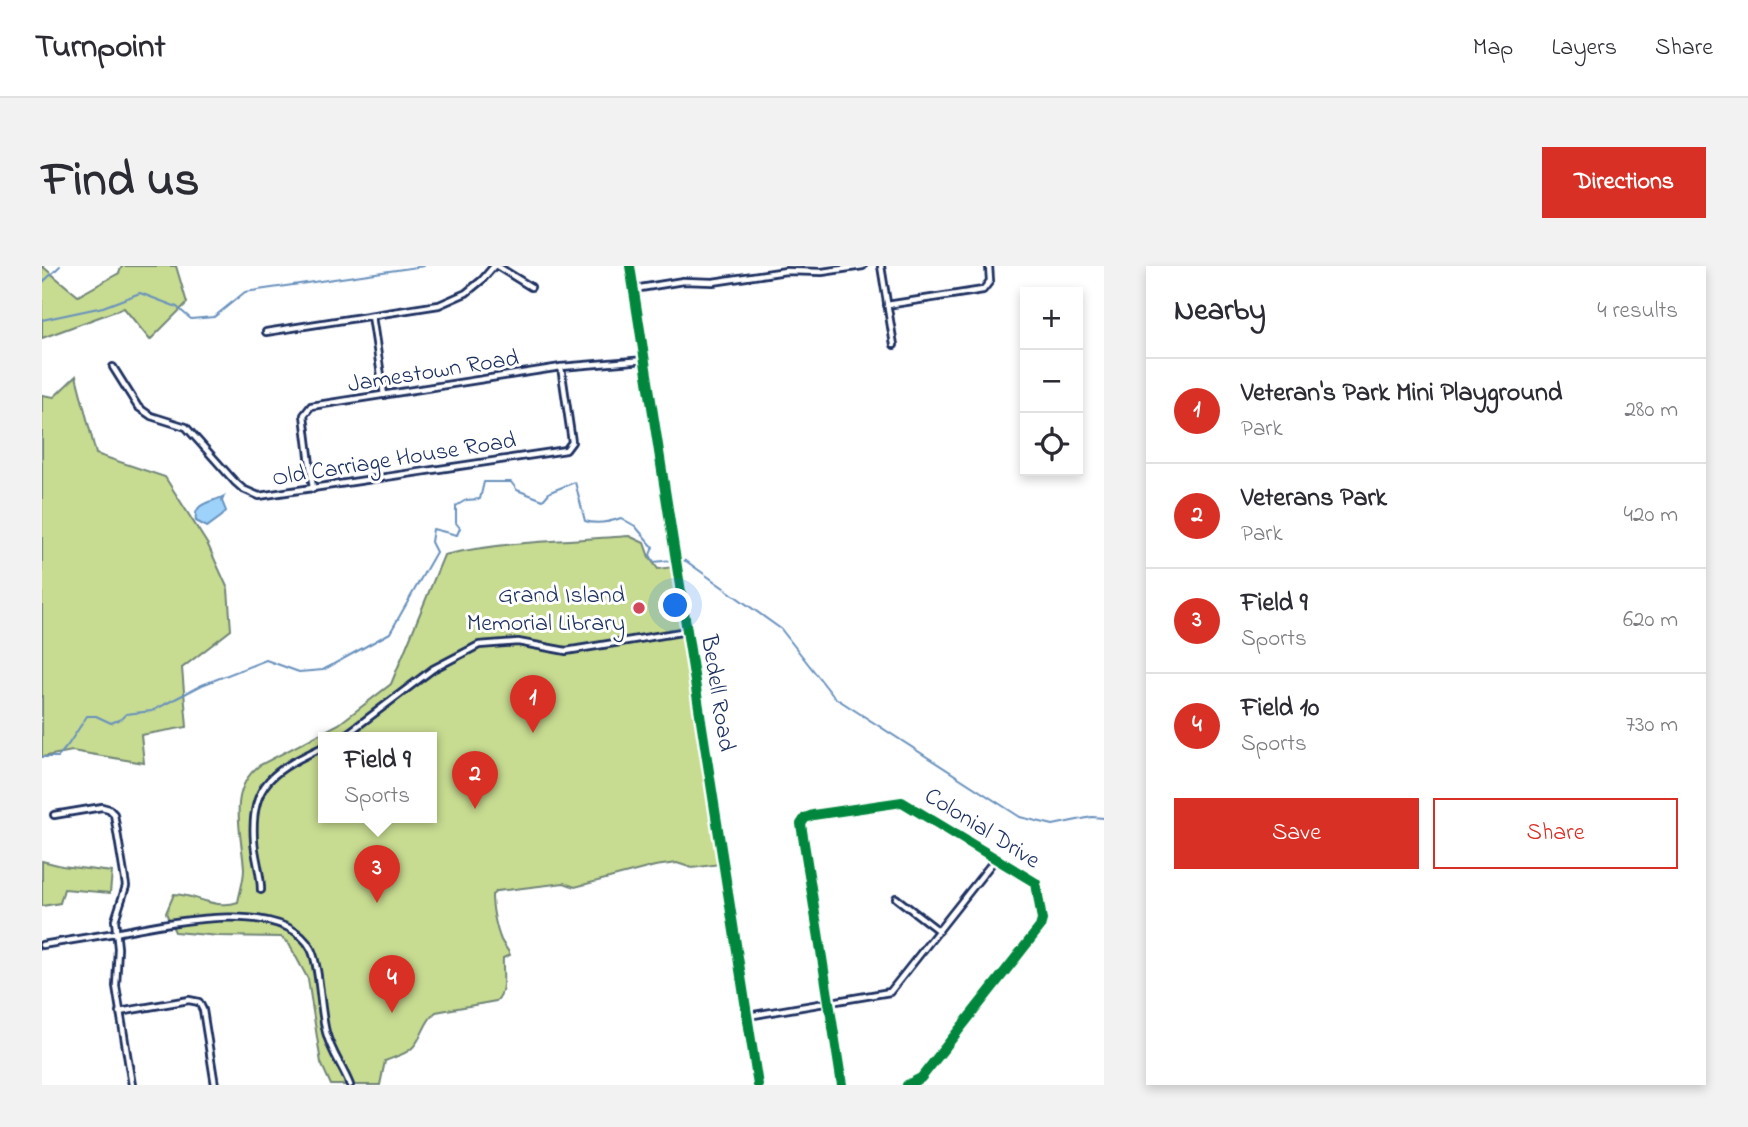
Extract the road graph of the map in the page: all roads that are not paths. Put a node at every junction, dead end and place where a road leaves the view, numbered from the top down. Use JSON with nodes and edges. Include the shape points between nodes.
{"nodes":[{"id":1,"x":495,"y":266,"type":"edge"},
{"id":2,"x":630,"y":266,"type":"edge"},
{"id":3,"x":863,"y":266,"type":"edge"},
{"id":4,"x":881,"y":266,"type":"edge"},
{"id":5,"x":989,"y":266,"type":"edge"},
{"id":6,"x":531,"y":287,"type":"dead end"},
{"id":7,"x":634,"y":289,"type":"junction"},
{"id":8,"x":887,"y":305,"type":"junction"},
{"id":9,"x":372,"y":316,"type":"junction"},
{"id":10,"x":266,"y":332,"type":"dead end"},
{"id":11,"x":894,"y":345,"type":"dead end"},
{"id":12,"x":645,"y":360,"type":"junction"},
{"id":13,"x":113,"y":367,"type":"dead end"},
{"id":14,"x":561,"y":368,"type":"junction"},
{"id":15,"x":384,"y":395,"type":"junction"},
{"id":16,"x":313,"y":489,"type":"junction"},
{"id":17,"x":688,"y":631,"type":"junction"},
{"id":18,"x":349,"y":732,"type":"edge"},
{"id":19,"x":318,"y":750,"type":"edge"},
{"id":20,"x":54,"y":815,"type":"dead end"},
{"id":21,"x":996,"y":858,"type":"junction"},
{"id":22,"x":261,"y":890,"type":"dead end"},
{"id":23,"x":896,"y":898,"type":"dead end"},
{"id":24,"x":939,"y":931,"type":"junction"},
{"id":25,"x":115,"y":933,"type":"junction"},
{"id":26,"x":42,"y":945,"type":"edge"},
{"id":27,"x":829,"y":1004,"type":"junction"},
{"id":28,"x":119,"y":1012,"type":"junction"},
{"id":29,"x":748,"y":1016,"type":"junction"},
{"id":30,"x":132,"y":1085,"type":"edge"},
{"id":31,"x":215,"y":1085,"type":"edge"},
{"id":32,"x":350,"y":1085,"type":"edge"},
{"id":33,"x":758,"y":1085,"type":"edge"},
{"id":34,"x":842,"y":1085,"type":"edge"},
{"id":35,"x":907,"y":1085,"type":"edge"}],
"edges":[{"from":1,"to":6,"type":"street"},
{"from":1,"to":9,"type":"street","via":[[474,287],[449,302]]},
{"from":2,"to":7,"type":"street","name":"Bedell Road"},
{"from":3,"to":7,"type":"street"},
{"from":4,"to":8,"type":"street"},
{"from":5,"to":8,"type":"street","via":[[990,281],[983,290]]},
{"from":7,"to":12,"type":"street","name":"Bedell Road"},
{"from":8,"to":11,"type":"street"},
{"from":9,"to":10,"type":"street"},
{"from":9,"to":15,"type":"street"},
{"from":12,"to":14,"type":"street","name":"Jamestown Road"},
{"from":12,"to":17,"type":"street","name":"Bedell Road"},
{"from":13,"to":16,"type":"street","name":"Old Carriage House Road","via":[[138,407],[186,427],[243,489],[265,496]]},
{"from":14,"to":15,"type":"street","name":"Jamestown Road"},
{"from":14,"to":16,"type":"street","name":"Old Carriage House Road","via":[[572,442],[566,450]]},
{"from":15,"to":16,"type":"street","name":"Jamestown Road","via":[[311,406],[304,415]]},
{"from":17,"to":18,"type":"street","via":[[566,652],[518,642],[479,645],[433,669]]},
{"from":17,"to":29,"type":"street","name":"Bedell Road"},
{"from":19,"to":22,"type":"street","via":[[277,771],[260,794],[254,840]]},
{"from":20,"to":25,"type":"street","via":[[103,807],[114,814],[126,886]]},
{"from":21,"to":24,"type":"street"},
{"from":21,"to":27,"type":"street","name":"Colonial Drive","via":[[902,802],[805,818],[801,828]]},
{"from":21,"to":35,"type":"street","name":"Colonial Drive","via":[[1036,883],[1042,924],[921,1078]]},
{"from":23,"to":24,"type":"street"},
{"from":24,"to":27,"type":"street","via":[[890,992]]},
{"from":25,"to":26,"type":"street"},
{"from":25,"to":28,"type":"street"},
{"from":25,"to":32,"type":"street","via":[[211,917],[276,923],[297,932],[312,950],[327,1034]]},
{"from":27,"to":29,"type":"street"},
{"from":27,"to":34,"type":"street","name":"Colonial Drive"},
{"from":28,"to":30,"type":"street"},
{"from":28,"to":31,"type":"street","via":[[199,1002]]},
{"from":29,"to":33,"type":"street","name":"Bedell Road"}]}
